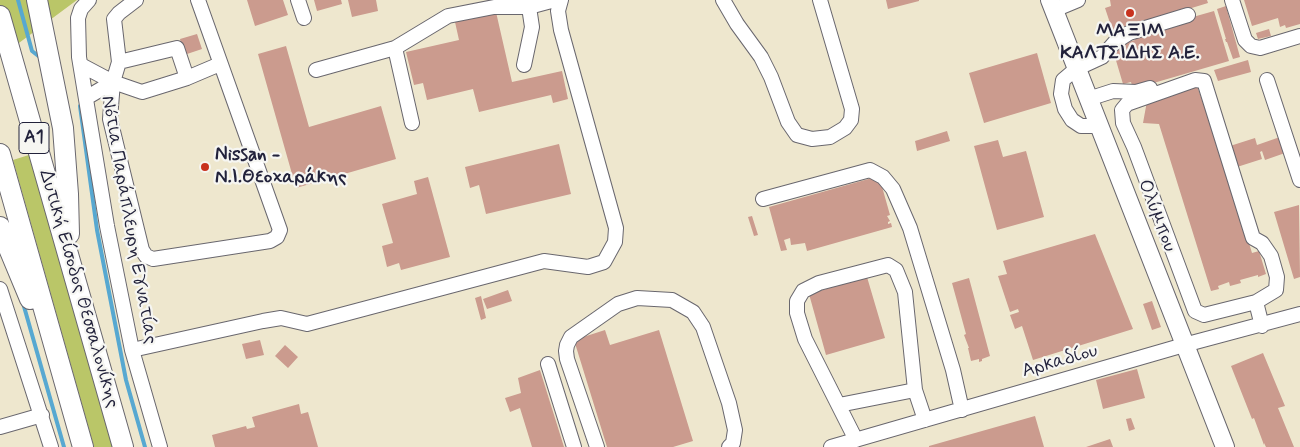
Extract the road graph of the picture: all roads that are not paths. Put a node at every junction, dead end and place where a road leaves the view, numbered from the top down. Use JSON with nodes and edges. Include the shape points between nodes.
{"nodes":[{"id":1,"x":37,"y":0,"type":"edge"},
{"id":2,"x":89,"y":0,"type":"edge"},
{"id":3,"x":136,"y":0,"type":"edge"},
{"id":4,"x":198,"y":0,"type":"edge"},
{"id":5,"x":298,"y":0,"type":"edge"},
{"id":6,"x":554,"y":0,"type":"edge"},
{"id":7,"x":561,"y":0,"type":"edge"},
{"id":8,"x":723,"y":0,"type":"edge"},
{"id":9,"x":820,"y":0,"type":"edge"},
{"id":10,"x":1078,"y":0,"type":"edge"},
{"id":11,"x":1232,"y":0,"type":"edge"},
{"id":12,"x":1052,"y":5,"type":"edge"},
{"id":13,"x":529,"y":7,"type":"junction"},
{"id":14,"x":1188,"y":14,"type":"dead end"},
{"id":15,"x":0,"y":16,"type":"edge"},
{"id":16,"x":304,"y":18,"type":"dead end"},
{"id":17,"x":1300,"y":36,"type":"edge"},
{"id":18,"x":395,"y":48,"type":"junction"},
{"id":19,"x":119,"y":62,"type":"junction"},
{"id":20,"x":220,"y":64,"type":"junction"},
{"id":21,"x":81,"y":65,"type":"junction"},
{"id":22,"x":524,"y":65,"type":"dead end"},
{"id":23,"x":1076,"y":69,"type":"junction"},
{"id":24,"x":316,"y":70,"type":"dead end"},
{"id":25,"x":1187,"y":77,"type":"dead end"},
{"id":26,"x":187,"y":78,"type":"junction"},
{"id":27,"x":1267,"y":80,"type":"dead end"},
{"id":28,"x":113,"y":82,"type":"junction"},
{"id":29,"x":86,"y":98,"type":"junction"},
{"id":30,"x":1088,"y":99,"type":"junction"},
{"id":31,"x":412,"y":123,"type":"dead end"},
{"id":32,"x":1098,"y":126,"type":"junction"},
{"id":33,"x":0,"y":154,"type":"edge"},
{"id":34,"x":1300,"y":180,"type":"edge"},
{"id":35,"x":763,"y":199,"type":"dead end"},
{"id":36,"x":0,"y":227,"type":"edge"},
{"id":37,"x":69,"y":259,"type":"junction"},
{"id":38,"x":0,"y":289,"type":"edge"},
{"id":39,"x":1256,"y":302,"type":"junction"},
{"id":40,"x":3,"y":307,"type":"edge"},
{"id":41,"x":1300,"y":314,"type":"edge"},
{"id":42,"x":1262,"y":326,"type":"junction"},
{"id":43,"x":1184,"y":345,"type":"junction"},
{"id":44,"x":132,"y":350,"type":"junction"},
{"id":45,"x":548,"y":364,"type":"dead end"},
{"id":46,"x":66,"y":386,"type":"junction"},
{"id":47,"x":915,"y":390,"type":"junction"},
{"id":48,"x":839,"y":405,"type":"junction"},
{"id":49,"x":962,"y":410,"type":"junction"},
{"id":50,"x":42,"y":415,"type":"junction"},
{"id":51,"x":925,"y":420,"type":"junction"},
{"id":52,"x":0,"y":427,"type":"edge"},
{"id":53,"x":856,"y":440,"type":"junction"},
{"id":54,"x":51,"y":447,"type":"edge"},
{"id":55,"x":83,"y":447,"type":"edge"},
{"id":56,"x":123,"y":447,"type":"edge"},
{"id":57,"x":160,"y":447,"type":"edge"},
{"id":58,"x":574,"y":447,"type":"edge"},
{"id":59,"x":597,"y":447,"type":"edge"},
{"id":60,"x":729,"y":447,"type":"edge"},
{"id":61,"x":831,"y":447,"type":"edge"},
{"id":62,"x":1225,"y":447,"type":"edge"}],
"edges":[{"from":1,"to":37,"type":"highway","via":[[63,128]]},
{"from":2,"to":21,"type":"street","name":"Νότια Παράπλευρη Εγνατίας","via":[[78,18]]},
{"from":3,"to":19,"type":"street","via":[[114,19]]},
{"from":4,"to":20,"type":"street"},
{"from":5,"to":16,"type":"street"},
{"from":6,"to":13,"type":"street"},
{"from":7,"to":44,"type":"street","via":[[558,11],[561,30],[616,228],[615,242],[604,262],[588,267],[544,260],[307,324],[281,318]]},
{"from":8,"to":9,"type":"street","via":[[761,58],[788,122],[797,135],[812,139],[830,137],[845,128],[851,120],[852,109]]},
{"from":10,"to":12,"type":"street"},
{"from":11,"to":17,"type":"street","via":[[1250,46],[1260,48]]},
{"from":12,"to":23,"type":"main road","name":"Ολύμπου"},
{"from":13,"to":18,"type":"street","via":[[494,7],[448,16]]},
{"from":13,"to":22,"type":"street","via":[[532,27]]},
{"from":14,"to":23,"type":"street","via":[[1129,33],[1115,42],[1102,57]]},
{"from":15,"to":37,"type":"highway","name":"Δυτική Είσοδος Θεσσαλονίκης","number":"Α1"},
{"from":18,"to":24,"type":"street"},
{"from":18,"to":31,"type":"street"},
{"from":19,"to":26,"type":"street","via":[[177,48]]},
{"from":19,"to":28,"type":"street"},
{"from":20,"to":26,"type":"street"},
{"from":20,"to":28,"type":"street","via":[[279,225],[277,237],[270,241],[156,259],[146,256],[111,122]]},
{"from":21,"to":28,"type":"street"},
{"from":21,"to":29,"type":"street","name":"Νότια Παράπλευρη Εγνατίας"},
{"from":23,"to":30,"type":"main road","name":"Ολύμπου"},
{"from":23,"to":32,"type":"street","via":[[1063,80],[1061,94],[1065,109],[1081,126]]},
{"from":25,"to":30,"type":"street","via":[[1136,92],[1113,91]]},
{"from":26,"to":28,"type":"street","via":[[142,92]]},
{"from":27,"to":34,"type":"street"},
{"from":28,"to":29,"type":"street"},
{"from":29,"to":44,"type":"street","name":"Νότια Παράπλευρη Εγνατίας"},
{"from":30,"to":32,"type":"main road","name":"Ολύμπου"},
{"from":32,"to":43,"type":"main road","name":"Ολύμπου"},
{"from":33,"to":46,"type":"highway","name":"Δυτική Είσοδος Θεσσαλονίκης","number":"Α1"},
{"from":35,"to":49,"type":"street","via":[[870,170],[883,177],[892,188],[910,228]]},
{"from":36,"to":46,"type":"highway"},
{"from":37,"to":56,"type":"highway","name":"Δυτική Είσοδος Θεσσαλονίκης","number":"Α1"},
{"from":38,"to":40,"type":"street"},
{"from":39,"to":39,"type":"street","via":[[1204,315],[1195,311],[1123,123],[1122,110],[1127,104],[1195,80],[1204,81],[1253,238],[1262,243],[1271,256],[1277,278],[1276,290]]},
{"from":39,"to":42,"type":"street"},
{"from":40,"to":50,"type":"street"},
{"from":41,"to":42,"type":"street","name":"Αρκαδίου"},
{"from":42,"to":43,"type":"street","name":"Αρκαδίου"},
{"from":43,"to":49,"type":"street","name":"Αρκαδίου"},
{"from":43,"to":62,"type":"main road","name":"Ολύμπου"},
{"from":44,"to":57,"type":"street","name":"Νότια Παράπλευρη Εγνατίας"},
{"from":45,"to":58,"type":"street"},
{"from":46,"to":55,"type":"highway","name":"Δυτική Είσοδος Θεσσαλονίκης","number":"Α1"},
{"from":47,"to":48,"type":"street"},
{"from":47,"to":48,"type":"street","via":[[905,292],[896,270],[888,265],[819,283],[803,290],[797,301],[804,339]]},
{"from":47,"to":51,"type":"street"},
{"from":48,"to":53,"type":"street"},
{"from":49,"to":51,"type":"street","name":"Αρκαδίου"},
{"from":50,"to":52,"type":"street"},
{"from":50,"to":54,"type":"street"},
{"from":51,"to":53,"type":"street","name":"Αρκαδίου"},
{"from":53,"to":61,"type":"street","name":"Αρκαδίου"},
{"from":59,"to":60,"type":"street","via":[[567,359],[567,345],[571,337],[618,304],[637,298],[672,300],[693,312],[702,327],[729,403],[735,430]]}]}
